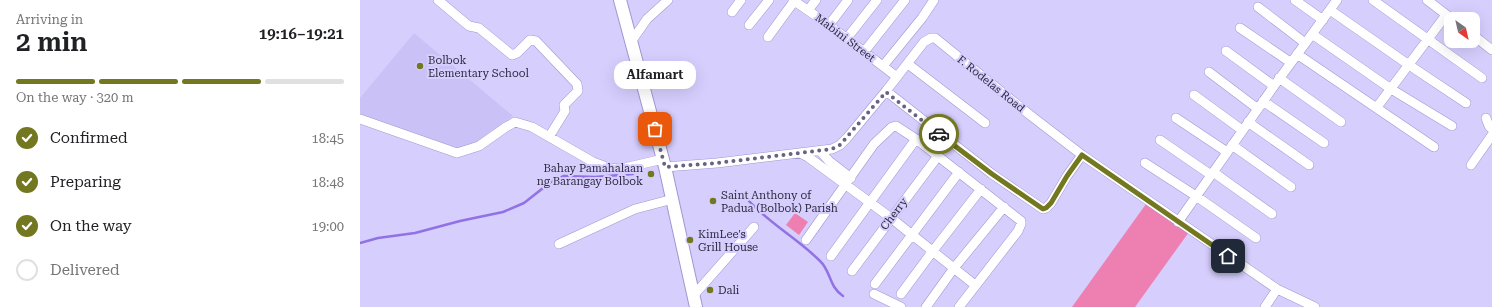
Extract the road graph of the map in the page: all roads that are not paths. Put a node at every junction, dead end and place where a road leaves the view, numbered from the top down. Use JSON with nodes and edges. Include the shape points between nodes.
{"nodes":[{"id":1,"x":438,"y":0,"type":"edge"},
{"id":2,"x":620,"y":0,"type":"edge"},
{"id":3,"x":668,"y":0,"type":"edge"},
{"id":4,"x":741,"y":0,"type":"edge"},
{"id":5,"x":768,"y":0,"type":"edge"},
{"id":6,"x":794,"y":0,"type":"edge"},
{"id":7,"x":816,"y":0,"type":"edge"},
{"id":8,"x":848,"y":0,"type":"edge"},
{"id":9,"x":876,"y":0,"type":"edge"},
{"id":10,"x":905,"y":0,"type":"edge"},
{"id":11,"x":934,"y":0,"type":"edge"},
{"id":12,"x":1295,"y":0,"type":"edge"},
{"id":13,"x":1337,"y":0,"type":"edge"},
{"id":14,"x":1372,"y":0,"type":"edge"},
{"id":15,"x":1427,"y":0,"type":"edge"},
{"id":16,"x":1258,"y":7,"type":"dead end"},
{"id":17,"x":808,"y":9,"type":"junction"},
{"id":18,"x":1330,"y":10,"type":"junction"},
{"id":19,"x":732,"y":12,"type":"dead end"},
{"id":20,"x":1444,"y":13,"type":"edge"},
{"id":21,"x":1322,"y":20,"type":"junction"},
{"id":22,"x":1444,"y":22,"type":"edge"},
{"id":23,"x":829,"y":24,"type":"junction"},
{"id":24,"x":750,"y":25,"type":"dead end"},
{"id":25,"x":1240,"y":28,"type":"dead end"},
{"id":26,"x":1312,"y":34,"type":"junction"},
{"id":27,"x":768,"y":37,"type":"dead end"},
{"id":28,"x":847,"y":38,"type":"junction"},
{"id":29,"x":1428,"y":40,"type":"junction"},
{"id":30,"x":1480,"y":41,"type":"edge"},
{"id":31,"x":631,"y":42,"type":"junction"},
{"id":32,"x":1305,"y":43,"type":"junction"},
{"id":33,"x":1492,"y":50,"type":"edge"},
{"id":34,"x":1226,"y":51,"type":"dead end"},
{"id":35,"x":864,"y":52,"type":"junction"},
{"id":36,"x":1297,"y":54,"type":"junction"},
{"id":37,"x":1290,"y":62,"type":"junction"},
{"id":38,"x":908,"y":64,"type":"junction"},
{"id":39,"x":1409,"y":65,"type":"junction"},
{"id":40,"x":883,"y":66,"type":"junction"},
{"id":41,"x":1209,"y":72,"type":"dead end"},
{"id":42,"x":897,"y":77,"type":"junction"},
{"id":43,"x":1482,"y":78,"type":"dead end"},
{"id":44,"x":1276,"y":82,"type":"junction"},
{"id":45,"x":1391,"y":89,"type":"junction"},
{"id":46,"x":886,"y":92,"type":"junction"},
{"id":47,"x":1194,"y":95,"type":"dead end"},
{"id":48,"x":1466,"y":103,"type":"dead end"},
{"id":49,"x":1260,"y":105,"type":"junction"},
{"id":50,"x":1377,"y":107,"type":"junction"},
{"id":51,"x":1176,"y":118,"type":"dead end"},
{"id":52,"x":1486,"y":118,"type":"dead end"},
{"id":53,"x":360,"y":119,"type":"edge"},
{"id":54,"x":1248,"y":122,"type":"junction"},
{"id":55,"x":1341,"y":122,"type":"dead end"},
{"id":56,"x":985,"y":123,"type":"dead end"},
{"id":57,"x":1452,"y":126,"type":"dead end"},
{"id":58,"x":1492,"y":128,"type":"edge"},
{"id":59,"x":1242,"y":130,"type":"junction"},
{"id":60,"x":1492,"y":135,"type":"edge"},
{"id":61,"x":549,"y":137,"type":"junction"},
{"id":62,"x":916,"y":139,"type":"junction"},
{"id":63,"x":1160,"y":140,"type":"dead end"},
{"id":64,"x":1324,"y":143,"type":"dead end"},
{"id":65,"x":1434,"y":147,"type":"dead end"},
{"id":66,"x":1229,"y":148,"type":"junction"},
{"id":67,"x":820,"y":150,"type":"junction"},
{"id":68,"x":800,"y":153,"type":"junction"},
{"id":69,"x":1082,"y":155,"type":"junction"},
{"id":70,"x":938,"y":156,"type":"junction"},
{"id":71,"x":664,"y":163,"type":"junction"},
{"id":72,"x":1144,"y":163,"type":"dead end"},
{"id":73,"x":1309,"y":165,"type":"dead end"},
{"id":74,"x":1470,"y":165,"type":"dead end"},
{"id":75,"x":959,"y":172,"type":"junction"},
{"id":76,"x":1212,"y":173,"type":"junction"},
{"id":77,"x":848,"y":181,"type":"junction"},
{"id":78,"x":1291,"y":187,"type":"dead end"},
{"id":79,"x":981,"y":189,"type":"junction"},
{"id":80,"x":1196,"y":196,"type":"junction"},
{"id":81,"x":673,"y":199,"type":"junction"},
{"id":82,"x":870,"y":203,"type":"junction"},
{"id":83,"x":1004,"y":207,"type":"junction"},
{"id":84,"x":1272,"y":214,"type":"dead end"},
{"id":85,"x":891,"y":218,"type":"junction"},
{"id":86,"x":1178,"y":222,"type":"junction"},
{"id":87,"x":754,"y":227,"type":"dead end"},
{"id":88,"x":912,"y":235,"type":"junction"},
{"id":89,"x":1256,"y":238,"type":"dead end"},
{"id":90,"x":806,"y":240,"type":"dead end"},
{"id":91,"x":559,"y":244,"type":"dead end"},
{"id":92,"x":932,"y":252,"type":"junction"},
{"id":93,"x":831,"y":256,"type":"dead end"},
{"id":94,"x":954,"y":268,"type":"junction"},
{"id":95,"x":852,"y":271,"type":"dead end"},
{"id":96,"x":874,"y":284,"type":"dead end"},
{"id":97,"x":975,"y":285,"type":"junction"},
{"id":98,"x":1277,"y":289,"type":"junction"},
{"id":99,"x":874,"y":294,"type":"dead end"},
{"id":100,"x":901,"y":294,"type":"dead end"},
{"id":101,"x":694,"y":295,"type":"junction"},
{"id":102,"x":895,"y":306,"type":"edge"},
{"id":103,"x":696,"y":307,"type":"edge"},
{"id":104,"x":926,"y":307,"type":"edge"},
{"id":105,"x":959,"y":307,"type":"edge"},
{"id":106,"x":1265,"y":307,"type":"edge"},
{"id":107,"x":1315,"y":307,"type":"edge"}],
"edges":[{"from":1,"to":61,"type":"street","via":[[469,26],[479,28],[512,55],[530,40],[536,41],[577,84],[578,91],[564,105],[565,111]]},
{"from":2,"to":31,"type":"main road"},
{"from":3,"to":31,"type":"street","via":[[647,19]]},
{"from":4,"to":19,"type":"street"},
{"from":5,"to":24,"type":"street"},
{"from":6,"to":17,"type":"street","name":"Mabini Street"},
{"from":6,"to":27,"type":"street"},
{"from":7,"to":17,"type":"street"},
{"from":8,"to":23,"type":"street"},
{"from":9,"to":28,"type":"street"},
{"from":10,"to":35,"type":"street"},
{"from":11,"to":40,"type":"street"},
{"from":12,"to":21,"type":"street"},
{"from":13,"to":18,"type":"street"},
{"from":14,"to":29,"type":"street"},
{"from":15,"to":20,"type":"street"},
{"from":16,"to":32,"type":"street"},
{"from":17,"to":23,"type":"street","name":"Mabini Street"},
{"from":18,"to":21,"type":"street"},
{"from":18,"to":39,"type":"street"},
{"from":21,"to":26,"type":"street"},
{"from":22,"to":29,"type":"street"},
{"from":23,"to":28,"type":"street","name":"Mabini Street"},
{"from":25,"to":37,"type":"street"},
{"from":26,"to":32,"type":"street"},
{"from":26,"to":45,"type":"street"},
{"from":28,"to":35,"type":"street","name":"Mabini Street"},
{"from":29,"to":39,"type":"street"},
{"from":29,"to":43,"type":"street"},
{"from":30,"to":33,"type":"street"},
{"from":31,"to":71,"type":"main road"},
{"from":32,"to":36,"type":"street"},
{"from":34,"to":44,"type":"street"},
{"from":35,"to":40,"type":"street","name":"Mabini Street"},
{"from":36,"to":37,"type":"street"},
{"from":36,"to":50,"type":"street"},
{"from":37,"to":44,"type":"street"},
{"from":38,"to":42,"type":"street","name":"F. Rodelas Road"},
{"from":38,"to":56,"type":"street"},
{"from":38,"to":69,"type":"street","name":"F. Rodelas Road","via":[[924,42],[935,38]]},
{"from":39,"to":45,"type":"street"},
{"from":39,"to":48,"type":"street"},
{"from":40,"to":42,"type":"street","name":"Mabini Street"},
{"from":41,"to":49,"type":"street"},
{"from":42,"to":46,"type":"street","name":"F. Rodelas Road"},
{"from":44,"to":49,"type":"street"},
{"from":44,"to":55,"type":"street"},
{"from":45,"to":50,"type":"street"},
{"from":45,"to":57,"type":"street"},
{"from":46,"to":67,"type":"street","name":"F. Rodelas Road","via":[[840,145]]},
{"from":46,"to":69,"type":"street","via":[[992,174],[1043,209],[1051,203]]},
{"from":47,"to":59,"type":"street"},
{"from":49,"to":54,"type":"street"},
{"from":49,"to":64,"type":"street"},
{"from":50,"to":65,"type":"street"},
{"from":51,"to":66,"type":"street"},
{"from":52,"to":58,"type":"street"},
{"from":53,"to":61,"type":"street","name":"F. Rodelas Road","via":[[457,153],[479,146],[515,122],[532,127]]},
{"from":54,"to":59,"type":"street"},
{"from":54,"to":73,"type":"street"},
{"from":59,"to":66,"type":"street"},
{"from":60,"to":74,"type":"street"},
{"from":61,"to":71,"type":"street","name":"F. Rodelas Road","via":[[593,162],[609,168]]},
{"from":62,"to":70,"type":"street"},
{"from":62,"to":77,"type":"street","via":[[896,126],[892,127],[874,144]]},
{"from":62,"to":82,"type":"street"},
{"from":63,"to":76,"type":"street"},
{"from":66,"to":76,"type":"street"},
{"from":66,"to":78,"type":"street"},
{"from":67,"to":68,"type":"street","name":"F. Rodelas Road"},
{"from":67,"to":77,"type":"street"},
{"from":68,"to":71,"type":"street","name":"F. Rodelas Road","via":[[717,163]]},
{"from":68,"to":77,"type":"street"},
{"from":69,"to":86,"type":"street","name":"F. Rodelas Road"},
{"from":70,"to":75,"type":"street"},
{"from":70,"to":85,"type":"street","name":"Cherry"},
{"from":71,"to":81,"type":"main road"},
{"from":72,"to":80,"type":"street"},
{"from":75,"to":79,"type":"street"},
{"from":75,"to":88,"type":"street"},
{"from":76,"to":80,"type":"street"},
{"from":76,"to":84,"type":"street"},
{"from":77,"to":82,"type":"street"},
{"from":77,"to":90,"type":"street"},
{"from":79,"to":83,"type":"street"},
{"from":79,"to":92,"type":"street"},
{"from":80,"to":86,"type":"street"},
{"from":80,"to":89,"type":"street"},
{"from":81,"to":91,"type":"street","via":[[638,208]]},
{"from":81,"to":101,"type":"main road"},
{"from":82,"to":85,"type":"street"},
{"from":82,"to":93,"type":"street"},
{"from":83,"to":94,"type":"street"},
{"from":83,"to":97,"type":"street","via":[[1021,221],[1021,224]]},
{"from":85,"to":88,"type":"street"},
{"from":85,"to":95,"type":"street","name":"Cherry"},
{"from":86,"to":98,"type":"street","name":"F. Rodelas Road"},
{"from":87,"to":101,"type":"street"},
{"from":88,"to":92,"type":"street"},
{"from":88,"to":96,"type":"street"},
{"from":92,"to":94,"type":"street"},
{"from":92,"to":100,"type":"street"},
{"from":94,"to":97,"type":"street"},
{"from":94,"to":104,"type":"street"},
{"from":97,"to":105,"type":"street"},
{"from":98,"to":106,"type":"street"},
{"from":98,"to":107,"type":"street","name":"F. Rodelas Road"},
{"from":99,"to":102,"type":"street"},
{"from":101,"to":103,"type":"main road"}]}
